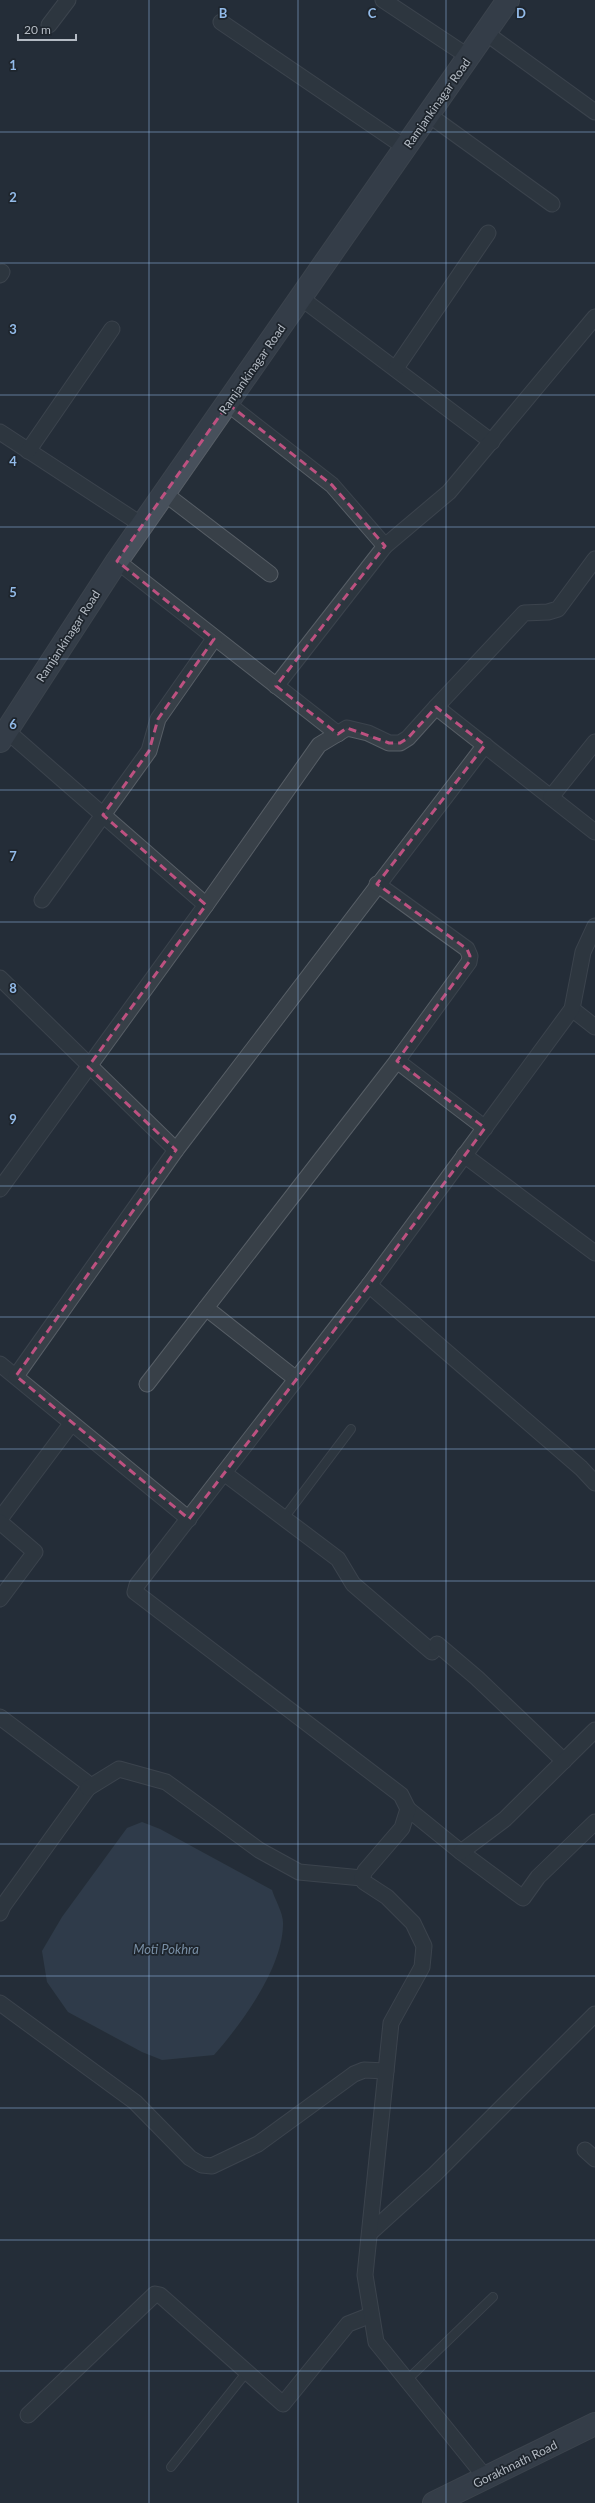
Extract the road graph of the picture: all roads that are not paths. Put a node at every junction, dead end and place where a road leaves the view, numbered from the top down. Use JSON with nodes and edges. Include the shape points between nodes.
{"nodes":[{"id":1,"x":68,"y":0,"type":"edge"},
{"id":2,"x":383,"y":0,"type":"edge"},
{"id":3,"x":508,"y":0,"type":"edge"},
{"id":4,"x":221,"y":22,"type":"dead end"},
{"id":5,"x":49,"y":25,"type":"dead end"},
{"id":6,"x":486,"y":33,"type":"junction"},
{"id":7,"x":469,"y":57,"type":"junction"},
{"id":8,"x":594,"y":108,"type":"edge"},
{"id":9,"x":429,"y":115,"type":"junction"},
{"id":10,"x":406,"y":148,"type":"junction"},
{"id":11,"x":552,"y":204,"type":"dead end"},
{"id":12,"x":488,"y":233,"type":"dead end"},
{"id":13,"x":301,"y":298,"type":"junction"},
{"id":14,"x":595,"y":317,"type":"edge"},
{"id":15,"x":112,"y":329,"type":"dead end"},
{"id":16,"x":396,"y":368,"type":"junction"},
{"id":17,"x":228,"y":404,"type":"junction"},
{"id":18,"x":0,"y":432,"type":"edge"},
{"id":19,"x":492,"y":442,"type":"junction"},
{"id":20,"x":28,"y":450,"type":"junction"},
{"id":21,"x":164,"y":493,"type":"junction"},
{"id":22,"x":142,"y":525,"type":"junction"},
{"id":23,"x":385,"y":546,"type":"junction"},
{"id":24,"x":595,"y":559,"type":"edge"},
{"id":25,"x":117,"y":561,"type":"junction"},
{"id":26,"x":270,"y":574,"type":"dead end"},
{"id":27,"x":214,"y":639,"type":"junction"},
{"id":28,"x":276,"y":686,"type":"junction"},
{"id":29,"x":436,"y":707,"type":"junction"},
{"id":30,"x":338,"y":734,"type":"junction"},
{"id":31,"x":4,"y":736,"type":"edge"},
{"id":32,"x":595,"y":742,"type":"edge"},
{"id":33,"x":485,"y":746,"type":"junction"},
{"id":34,"x":551,"y":797,"type":"junction"},
{"id":35,"x":103,"y":814,"type":"junction"},
{"id":36,"x":595,"y":832,"type":"edge"},
{"id":37,"x":377,"y":884,"type":"junction"},
{"id":38,"x":42,"y":900,"type":"dead end"},
{"id":39,"x":206,"y":905,"type":"junction"},
{"id":40,"x":595,"y":926,"type":"edge"},
{"id":41,"x":0,"y":978,"type":"edge"},
{"id":42,"x":572,"y":1009,"type":"junction"},
{"id":43,"x":595,"y":1027,"type":"edge"},
{"id":44,"x":397,"y":1061,"type":"junction"},
{"id":45,"x":88,"y":1067,"type":"junction"},
{"id":46,"x":484,"y":1128,"type":"junction"},
{"id":47,"x":176,"y":1150,"type":"junction"},
{"id":48,"x":464,"y":1155,"type":"junction"},
{"id":49,"x":0,"y":1189,"type":"edge"},
{"id":50,"x":595,"y":1253,"type":"edge"},
{"id":51,"x":369,"y":1285,"type":"junction"},
{"id":52,"x":206,"y":1308,"type":"junction"},
{"id":53,"x":0,"y":1364,"type":"edge"},
{"id":54,"x":16,"y":1376,"type":"junction"},
{"id":55,"x":296,"y":1379,"type":"junction"},
{"id":56,"x":148,"y":1384,"type":"dead end"},
{"id":57,"x":71,"y":1424,"type":"junction"},
{"id":58,"x":352,"y":1429,"type":"dead end"},
{"id":59,"x":224,"y":1473,"type":"junction"},
{"id":60,"x":595,"y":1483,"type":"edge"},
{"id":61,"x":284,"y":1518,"type":"junction"},
{"id":62,"x":0,"y":1519,"type":"edge"},
{"id":63,"x":189,"y":1519,"type":"junction"},
{"id":64,"x":0,"y":1522,"type":"edge"},
{"id":65,"x":0,"y":1599,"type":"edge"},
{"id":66,"x":0,"y":1717,"type":"edge"},
{"id":67,"x":595,"y":1730,"type":"edge"},
{"id":68,"x":564,"y":1761,"type":"junction"},
{"id":69,"x":88,"y":1788,"type":"junction"},
{"id":70,"x":408,"y":1809,"type":"junction"},
{"id":71,"x":595,"y":1822,"type":"edge"},
{"id":72,"x":461,"y":1852,"type":"junction"},
{"id":73,"x":362,"y":1878,"type":"junction"},
{"id":74,"x":0,"y":1913,"type":"edge"},
{"id":75,"x":0,"y":2003,"type":"edge"},
{"id":76,"x":595,"y":2014,"type":"edge"},
{"id":77,"x":386,"y":2071,"type":"junction"},
{"id":78,"x":370,"y":2233,"type":"junction"},
{"id":79,"x":493,"y":2298,"type":"dead end"},
{"id":80,"x":371,"y":2315,"type":"junction"},
{"id":81,"x":246,"y":2373,"type":"junction"},
{"id":82,"x":407,"y":2380,"type":"junction"},
{"id":83,"x":28,"y":2415,"type":"dead end"},
{"id":84,"x":594,"y":2427,"type":"edge"},
{"id":85,"x":171,"y":2467,"type":"dead end"},
{"id":86,"x":486,"y":2478,"type":"junction"},
{"id":87,"x":460,"y":2498,"type":"edge"},
{"id":88,"x":434,"y":2503,"type":"edge"}],
"edges":[{"from":1,"to":5,"type":"street"},
{"from":2,"to":7,"type":"street"},
{"from":3,"to":6,"type":"street","name":"Ramjankinagar Road"},
{"from":4,"to":10,"type":"street"},
{"from":6,"to":7,"type":"street","name":"Ramjankinagar Road"},
{"from":6,"to":8,"type":"street"},
{"from":7,"to":9,"type":"street","name":"Ramjankinagar Road"},
{"from":9,"to":10,"type":"street","name":"Ramjankinagar Road"},
{"from":9,"to":11,"type":"street"},
{"from":10,"to":13,"type":"street","name":"Ramjankinagar Road"},
{"from":12,"to":16,"type":"street"},
{"from":13,"to":16,"type":"street"},
{"from":13,"to":17,"type":"street","name":"Ramjankinagar Road"},
{"from":14,"to":19,"type":"street"},
{"from":15,"to":20,"type":"street"},
{"from":16,"to":19,"type":"street"},
{"from":17,"to":21,"type":"street","name":"Ramjankinagar Road"},
{"from":17,"to":23,"type":"street","via":[[332,485]]},
{"from":18,"to":20,"type":"street"},
{"from":19,"to":23,"type":"street","via":[[449,492]]},
{"from":20,"to":22,"type":"street"},
{"from":21,"to":22,"type":"street","name":"Ramjankinagar Road"},
{"from":21,"to":26,"type":"street"},
{"from":22,"to":25,"type":"street","name":"Ramjankinagar Road"},
{"from":23,"to":28,"type":"street"},
{"from":24,"to":29,"type":"street","via":[[558,609],[524,613]]},
{"from":25,"to":27,"type":"street"},
{"from":25,"to":31,"type":"street","name":"Ramjankinagar Road"},
{"from":27,"to":28,"type":"street"},
{"from":27,"to":35,"type":"street","via":[[158,719],[149,751]]},
{"from":28,"to":30,"type":"street"},
{"from":29,"to":30,"type":"street","via":[[408,738],[400,743],[389,743],[368,733],[347,728]]},
{"from":29,"to":33,"type":"street"},
{"from":30,"to":39,"type":"street","via":[[318,746]]},
{"from":31,"to":35,"type":"street"},
{"from":32,"to":34,"type":"street"},
{"from":33,"to":34,"type":"street"},
{"from":33,"to":37,"type":"street"},
{"from":34,"to":36,"type":"street"},
{"from":35,"to":38,"type":"street"},
{"from":35,"to":39,"type":"street"},
{"from":37,"to":44,"type":"street","via":[[467,950],[470,956],[469,962]]},
{"from":37,"to":47,"type":"street"},
{"from":39,"to":45,"type":"street"},
{"from":40,"to":42,"type":"street","via":[[579,965]]},
{"from":41,"to":45,"type":"street"},
{"from":42,"to":43,"type":"street"},
{"from":42,"to":46,"type":"street"},
{"from":44,"to":46,"type":"street"},
{"from":44,"to":52,"type":"street"},
{"from":45,"to":47,"type":"street"},
{"from":45,"to":49,"type":"street"},
{"from":46,"to":48,"type":"street"},
{"from":47,"to":54,"type":"street"},
{"from":48,"to":50,"type":"street"},
{"from":48,"to":51,"type":"street"},
{"from":51,"to":55,"type":"street"},
{"from":51,"to":60,"type":"street","via":[[581,1468]]},
{"from":52,"to":55,"type":"street"},
{"from":52,"to":56,"type":"street"},
{"from":53,"to":54,"type":"street"},
{"from":54,"to":57,"type":"street"},
{"from":55,"to":59,"type":"street"},
{"from":57,"to":62,"type":"street"},
{"from":57,"to":63,"type":"street"},
{"from":58,"to":61,"type":"lane"},
{"from":59,"to":61,"type":"street"},
{"from":59,"to":63,"type":"street"},
{"from":61,"to":68,"type":"street","via":[[338,1559],[353,1584],[434,1648],[477,1678]]},
{"from":63,"to":70,"type":"street","via":[[138,1585],[135,1592],[138,1596],[401,1795]]},
{"from":64,"to":65,"type":"street","via":[[35,1552]]},
{"from":66,"to":69,"type":"street","via":[[86,1782]]},
{"from":67,"to":68,"type":"street"},
{"from":68,"to":72,"type":"street","via":[[505,1819]]},
{"from":69,"to":73,"type":"street","via":[[119,1769],[166,1782],[259,1850],[299,1872]]},
{"from":69,"to":74,"type":"street"},
{"from":70,"to":72,"type":"street"},
{"from":70,"to":73,"type":"street","via":[[402,1828],[365,1871]]},
{"from":71,"to":72,"type":"street","via":[[538,1877],[523,1898]]},
{"from":73,"to":77,"type":"street","via":[[387,1897],[413,1923],[424,1946],[422,1967],[391,2023]]},
{"from":75,"to":77,"type":"street","via":[[135,2102],[190,2158],[202,2165],[212,2166],[258,2144],[354,2074],[364,2070]]},
{"from":76,"to":78,"type":"street","via":[[435,2174]]},
{"from":77,"to":78,"type":"street"},
{"from":78,"to":80,"type":"street","via":[[365,2275]]},
{"from":79,"to":82,"type":"lane"},
{"from":80,"to":81,"type":"street","via":[[348,2324],[285,2404],[281,2404]]},
{"from":80,"to":82,"type":"street","via":[[376,2342]]},
{"from":81,"to":83,"type":"street","via":[[160,2295],[155,2294]]},
{"from":81,"to":85,"type":"lane"},
{"from":82,"to":86,"type":"street"},
{"from":84,"to":86,"type":"street","name":"Gorakhnath Road"},
{"from":86,"to":87,"type":"street","name":"Gorakhnath Road"},
{"from":87,"to":88,"type":"street","name":"Gorakhnath Road"}]}
